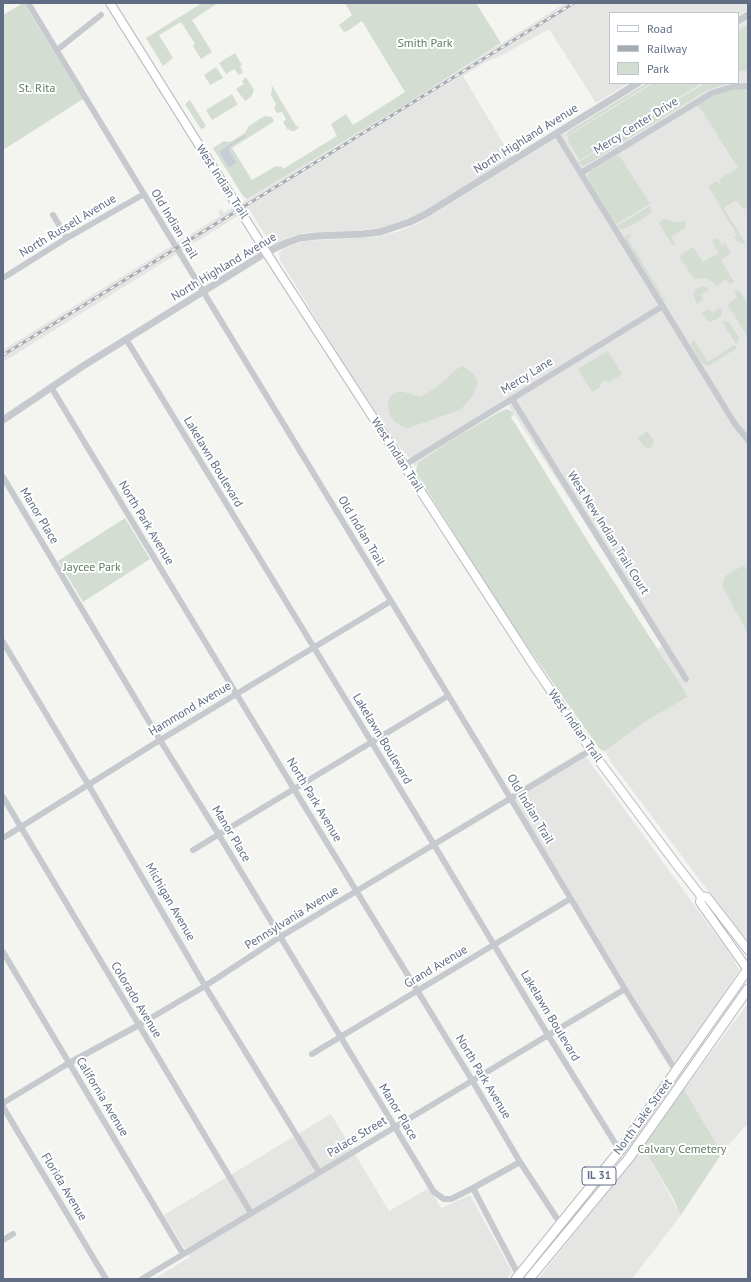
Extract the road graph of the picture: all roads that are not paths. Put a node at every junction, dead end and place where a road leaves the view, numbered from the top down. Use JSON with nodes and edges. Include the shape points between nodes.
{"nodes":[{"id":1,"x":28,"y":3,"type":"edge"},
{"id":2,"x":112,"y":4,"type":"edge"},
{"id":3,"x":101,"y":15,"type":"dead end"},
{"id":4,"x":748,"y":15,"type":"edge"},
{"id":5,"x":739,"y":20,"type":"edge"},
{"id":6,"x":57,"y":50,"type":"junction"},
{"id":7,"x":636,"y":84,"type":"edge"},
{"id":8,"x":748,"y":86,"type":"edge"},
{"id":9,"x":556,"y":133,"type":"junction"},
{"id":10,"x":581,"y":173,"type":"junction"},
{"id":11,"x":144,"y":194,"type":"junction"},
{"id":12,"x":53,"y":215,"type":"dead end"},
{"id":13,"x":67,"y":238,"type":"junction"},
{"id":14,"x":267,"y":252,"type":"junction"},
{"id":15,"x":3,"y":278,"type":"edge"},
{"id":16,"x":204,"y":292,"type":"junction"},
{"id":17,"x":663,"y":306,"type":"junction"},
{"id":18,"x":126,"y":339,"type":"junction"},
{"id":19,"x":51,"y":387,"type":"junction"},
{"id":20,"x":512,"y":399,"type":"junction"},
{"id":21,"x":3,"y":420,"type":"edge"},
{"id":22,"x":748,"y":440,"type":"edge"},
{"id":23,"x":403,"y":466,"type":"junction"},
{"id":24,"x":3,"y":477,"type":"edge"},
{"id":25,"x":391,"y":601,"type":"junction"},
{"id":26,"x":3,"y":642,"type":"edge"},
{"id":27,"x":313,"y":647,"type":"junction"},
{"id":28,"x":686,"y":679,"type":"dead end"},
{"id":29,"x":236,"y":694,"type":"junction"},
{"id":30,"x":448,"y":696,"type":"junction"},
{"id":31,"x":160,"y":740,"type":"junction"},
{"id":32,"x":371,"y":742,"type":"junction"},
{"id":33,"x":591,"y":750,"type":"junction"},
{"id":34,"x":88,"y":784,"type":"junction"},
{"id":35,"x":294,"y":789,"type":"junction"},
{"id":36,"x":3,"y":797,"type":"edge"},
{"id":37,"x":510,"y":799,"type":"junction"},
{"id":38,"x":21,"y":827,"type":"junction"},
{"id":39,"x":219,"y":835,"type":"junction"},
{"id":40,"x":3,"y":838,"type":"edge"},
{"id":41,"x":434,"y":845,"type":"junction"},
{"id":42,"x":193,"y":850,"type":"dead end"},
{"id":43,"x":356,"y":891,"type":"junction"},
{"id":44,"x":701,"y":896,"type":"junction"},
{"id":45,"x":570,"y":899,"type":"junction"},
{"id":46,"x":280,"y":937,"type":"junction"},
{"id":47,"x":494,"y":945,"type":"junction"},
{"id":48,"x":748,"y":950,"type":"edge"},
{"id":49,"x":3,"y":952,"type":"edge"},
{"id":50,"x":748,"y":970,"type":"edge"},
{"id":51,"x":206,"y":986,"type":"junction"},
{"id":52,"x":625,"y":989,"type":"junction"},
{"id":53,"x":748,"y":989,"type":"edge"},
{"id":54,"x":418,"y":990,"type":"junction"},
{"id":55,"x":139,"y":1025,"type":"junction"},
{"id":56,"x":548,"y":1035,"type":"junction"},
{"id":57,"x":340,"y":1036,"type":"junction"},
{"id":58,"x":312,"y":1054,"type":"dead end"},
{"id":59,"x":69,"y":1063,"type":"junction"},
{"id":60,"x":678,"y":1070,"type":"junction"},
{"id":61,"x":472,"y":1080,"type":"junction"},
{"id":62,"x":3,"y":1103,"type":"edge"},
{"id":63,"x":3,"y":1107,"type":"edge"},
{"id":64,"x":395,"y":1127,"type":"junction"},
{"id":65,"x":621,"y":1149,"type":"junction"},
{"id":66,"x":520,"y":1162,"type":"junction"},
{"id":67,"x":319,"y":1172,"type":"junction"},
{"id":68,"x":473,"y":1188,"type":"junction"},
{"id":69,"x":251,"y":1213,"type":"junction"},
{"id":70,"x":561,"y":1223,"type":"junction"},
{"id":71,"x":13,"y":1234,"type":"dead end"},
{"id":72,"x":3,"y":1240,"type":"edge"},
{"id":73,"x":183,"y":1254,"type":"junction"},
{"id":74,"x":519,"y":1278,"type":"edge"},
{"id":75,"x":106,"y":1279,"type":"edge"},
{"id":76,"x":142,"y":1279,"type":"edge"},
{"id":77,"x":529,"y":1279,"type":"edge"}],
"edges":[{"from":1,"to":6,"type":"street","name":"Old Indian Trail"},
{"from":2,"to":14,"type":"main road","name":"West Indian Trail","via":[[197,144]]},
{"from":3,"to":6,"type":"street"},
{"from":4,"to":5,"type":"street"},
{"from":6,"to":11,"type":"street","name":"Old Indian Trail"},
{"from":7,"to":9,"type":"street","name":"North Highland Avenue"},
{"from":8,"to":10,"type":"street","name":"Mercy Center Drive","via":[[732,87],[712,93]]},
{"from":9,"to":10,"type":"street"},
{"from":9,"to":14,"type":"street","name":"North Highland Avenue","via":[[410,222],[380,232],[305,237]]},
{"from":10,"to":17,"type":"street"},
{"from":11,"to":13,"type":"street","name":"North Russell Avenue"},
{"from":11,"to":16,"type":"street","name":"Old Indian Trail"},
{"from":12,"to":13,"type":"street"},
{"from":13,"to":15,"type":"street","name":"North Russell Avenue"},
{"from":14,"to":16,"type":"street","name":"North Highland Avenue"},
{"from":14,"to":23,"type":"main road","name":"West Indian Trail"},
{"from":16,"to":18,"type":"street","name":"North Highland Avenue"},
{"from":16,"to":25,"type":"street","name":"Old Indian Trail"},
{"from":17,"to":20,"type":"street","name":"Mercy Lane"},
{"from":17,"to":22,"type":"street","via":[[735,424]]},
{"from":18,"to":19,"type":"street","name":"North Highland Avenue"},
{"from":18,"to":27,"type":"street","name":"Lakelawn Boulevard"},
{"from":19,"to":21,"type":"street","name":"North Highland Avenue"},
{"from":19,"to":29,"type":"street","name":"North Park Avenue"},
{"from":20,"to":23,"type":"street","name":"Mercy Lane"},
{"from":20,"to":28,"type":"street","name":"West New Indian Trail Court"},
{"from":23,"to":33,"type":"main road","name":"West Indian Trail"},
{"from":24,"to":31,"type":"street","name":"Manor Place"},
{"from":25,"to":27,"type":"street","name":"Hammond Avenue"},
{"from":25,"to":30,"type":"street","name":"Old Indian Trail"},
{"from":26,"to":34,"type":"street","name":"Michigan Avenue"},
{"from":27,"to":29,"type":"street","name":"Hammond Avenue"},
{"from":27,"to":32,"type":"street","name":"Lakelawn Boulevard"},
{"from":29,"to":31,"type":"street","name":"Hammond Avenue"},
{"from":29,"to":35,"type":"street","name":"North Park Avenue"},
{"from":30,"to":32,"type":"street"},
{"from":30,"to":37,"type":"street","name":"Old Indian Trail"},
{"from":31,"to":34,"type":"street","name":"Hammond Avenue"},
{"from":31,"to":39,"type":"street","name":"Manor Place"},
{"from":32,"to":35,"type":"street"},
{"from":32,"to":41,"type":"street","name":"Lakelawn Boulevard"},
{"from":33,"to":37,"type":"street","name":"Pennsylvania Avenue"},
{"from":33,"to":44,"type":"main road","name":"West Indian Trail"},
{"from":34,"to":38,"type":"street","name":"Hammond Avenue"},
{"from":34,"to":51,"type":"street","name":"Michigan Avenue"},
{"from":35,"to":39,"type":"street"},
{"from":35,"to":43,"type":"street","name":"North Park Avenue"},
{"from":36,"to":38,"type":"street","name":"Colorado Avenue"},
{"from":37,"to":41,"type":"street","name":"Pennsylvania Avenue"},
{"from":37,"to":45,"type":"street","name":"Old Indian Trail"},
{"from":38,"to":40,"type":"street","name":"Hammond Avenue"},
{"from":38,"to":55,"type":"street","name":"Colorado Avenue"},
{"from":39,"to":42,"type":"street"},
{"from":39,"to":46,"type":"street","name":"Manor Place"},
{"from":41,"to":43,"type":"street","name":"Pennsylvania Avenue"},
{"from":41,"to":47,"type":"street","name":"Lakelawn Boulevard"},
{"from":43,"to":46,"type":"street","name":"Pennsylvania Avenue"},
{"from":43,"to":54,"type":"street","name":"North Park Avenue"},
{"from":44,"to":48,"type":"main road","name":"West Indian Trail","via":[[708,897]]},
{"from":44,"to":50,"type":"main road","name":"West Indian Trail","via":[[700,902]]},
{"from":45,"to":47,"type":"street","name":"Grand Avenue"},
{"from":45,"to":52,"type":"street","name":"Old Indian Trail"},
{"from":46,"to":51,"type":"street","name":"Pennsylvania Avenue"},
{"from":46,"to":57,"type":"street","name":"Manor Place"},
{"from":47,"to":54,"type":"street","name":"Grand Avenue"},
{"from":47,"to":56,"type":"street","name":"Lakelawn Boulevard"},
{"from":49,"to":59,"type":"street","name":"California Avenue"},
{"from":50,"to":60,"type":"main road","name":"North Lake Street","number":"IL 31"},
{"from":51,"to":55,"type":"street","name":"Pennsylvania Avenue"},
{"from":51,"to":67,"type":"street","name":"Michigan Avenue"},
{"from":52,"to":56,"type":"street","name":"Palace Street"},
{"from":52,"to":60,"type":"street","name":"Old Indian Trail","via":[[672,1065]]},
{"from":53,"to":77,"type":"main road","name":"North Lake Street","via":[[629,1158]]},
{"from":54,"to":57,"type":"street","name":"Grand Avenue"},
{"from":54,"to":61,"type":"street","name":"North Park Avenue"},
{"from":55,"to":59,"type":"street","name":"Pennsylvania Avenue"},
{"from":55,"to":69,"type":"street","name":"Colorado Avenue"},
{"from":56,"to":61,"type":"street","name":"Palace Street"},
{"from":56,"to":65,"type":"street","name":"Lakelawn Boulevard"},
{"from":57,"to":58,"type":"street","name":"Grand Avenue"},
{"from":57,"to":64,"type":"street","name":"Manor Place"},
{"from":59,"to":62,"type":"street","name":"Pennsylvania Avenue"},
{"from":59,"to":73,"type":"street","name":"California Avenue"},
{"from":60,"to":65,"type":"main road","name":"North Lake Street","number":"IL 31"},
{"from":61,"to":64,"type":"street","name":"Palace Street"},
{"from":61,"to":66,"type":"street","name":"North Park Avenue"},
{"from":63,"to":75,"type":"street","name":"Florida Avenue"},
{"from":64,"to":67,"type":"street","name":"Palace Street"},
{"from":64,"to":68,"type":"street","name":"Manor Place","via":[[434,1192],[444,1199],[451,1199]]},
{"from":65,"to":70,"type":"main road","name":"North Lake Street","number":"IL 31"},
{"from":66,"to":68,"type":"street"},
{"from":66,"to":70,"type":"street","name":"North Park Avenue"},
{"from":67,"to":69,"type":"street","name":"Palace Street"},
{"from":68,"to":74,"type":"street"},
{"from":69,"to":73,"type":"street","name":"Palace Street"},
{"from":70,"to":74,"type":"main road","name":"North Lake Street","number":"IL 31"},
{"from":71,"to":72,"type":"street"},
{"from":73,"to":76,"type":"street","name":"Palace Street"}]}
